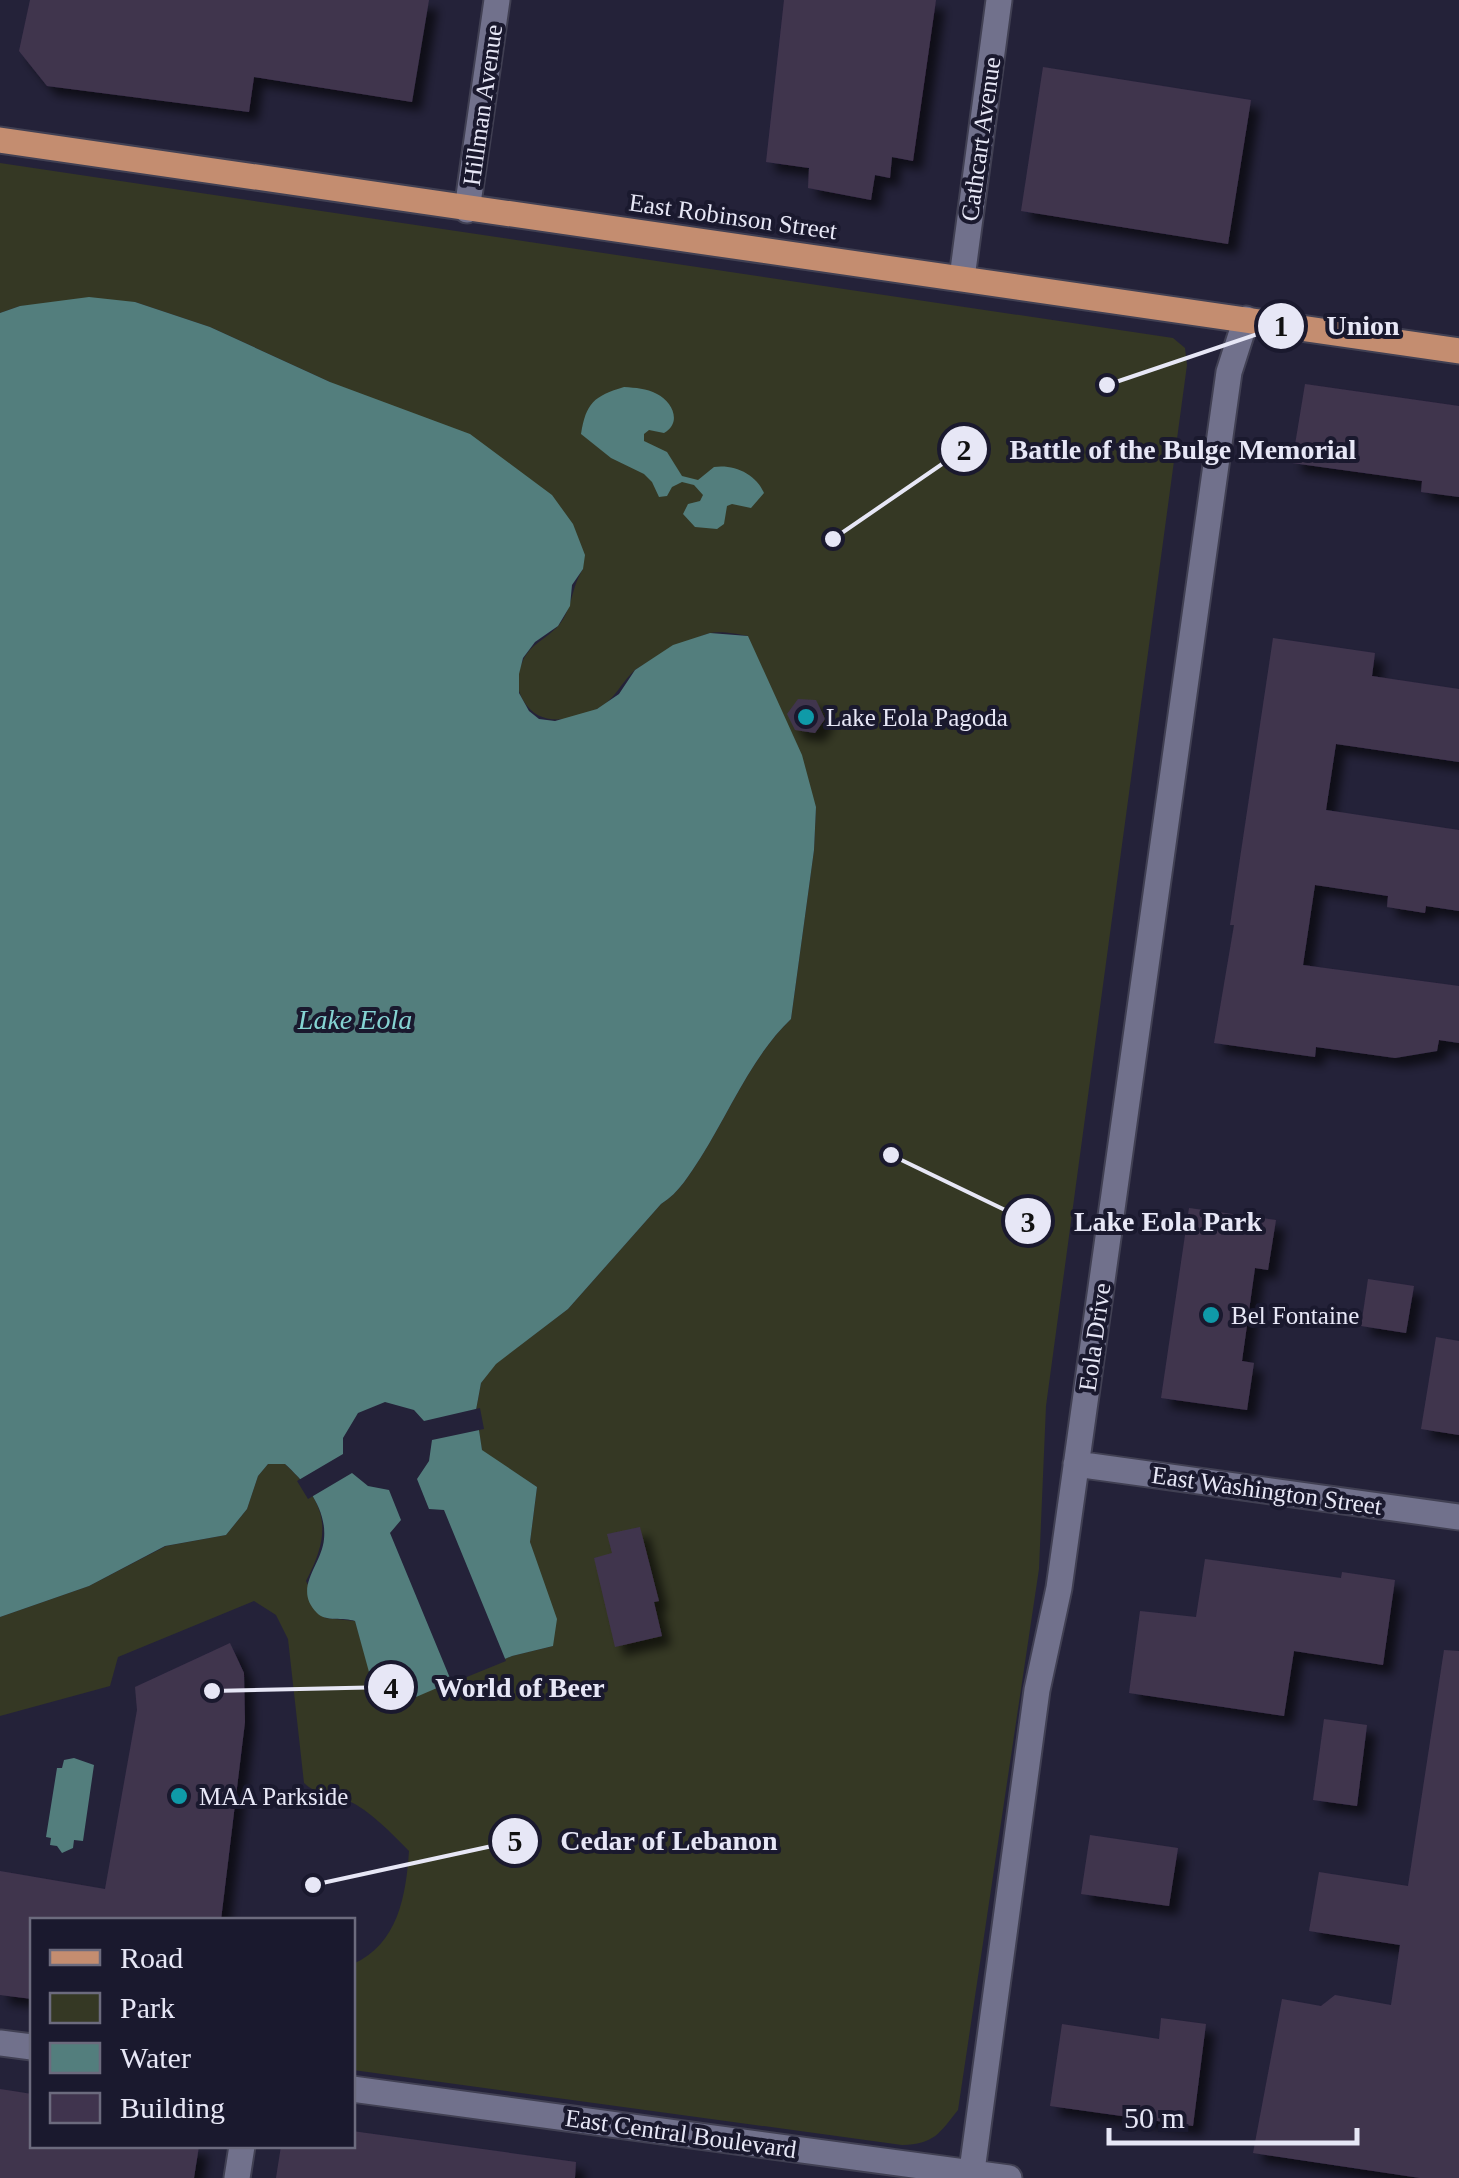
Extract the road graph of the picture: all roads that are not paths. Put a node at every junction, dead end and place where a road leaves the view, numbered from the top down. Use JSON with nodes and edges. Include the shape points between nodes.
{"nodes":[{"id":1,"x":496,"y":0,"type":"edge"},
{"id":2,"x":999,"y":0,"type":"edge"},
{"id":3,"x":0,"y":140,"type":"edge"},
{"id":4,"x":466,"y":210,"type":"junction"},
{"id":5,"x":962,"y":278,"type":"junction"},
{"id":6,"x":1246,"y":319,"type":"junction"},
{"id":7,"x":1459,"y":351,"type":"edge"},
{"id":8,"x":1076,"y":1464,"type":"junction"},
{"id":9,"x":1459,"y":1517,"type":"edge"},
{"id":10,"x":0,"y":2042,"type":"edge"},
{"id":11,"x":30,"y":2047,"type":"edge"},
{"id":12,"x":355,"y":2088,"type":"edge"},
{"id":13,"x":242,"y":2148,"type":"edge"},
{"id":14,"x":971,"y":2176,"type":"edge"},
{"id":15,"x":237,"y":2178,"type":"edge"},
{"id":16,"x":1010,"y":2178,"type":"edge"}],
"edges":[{"from":1,"to":4,"type":"street","name":"Hillman Avenue"},
{"from":2,"to":5,"type":"street","name":"Cathcart Avenue"},
{"from":3,"to":4,"type":"main road","name":"East Robinson Street"},
{"from":4,"to":5,"type":"main road","name":"East Robinson Street"},
{"from":5,"to":6,"type":"main road","name":"East Robinson Street"},
{"from":6,"to":7,"type":"main road","name":"East Robinson Street"},
{"from":6,"to":8,"type":"street","name":"Eola Drive","via":[[1229,372]]},
{"from":8,"to":9,"type":"street","name":"East Washington Street"},
{"from":8,"to":14,"type":"street","name":"Eola Drive"},
{"from":10,"to":11,"type":"street"},
{"from":12,"to":14,"type":"street","name":"East Central Boulevard"},
{"from":13,"to":15,"type":"street"},
{"from":14,"to":16,"type":"street","name":"East Central Boulevard"}]}
